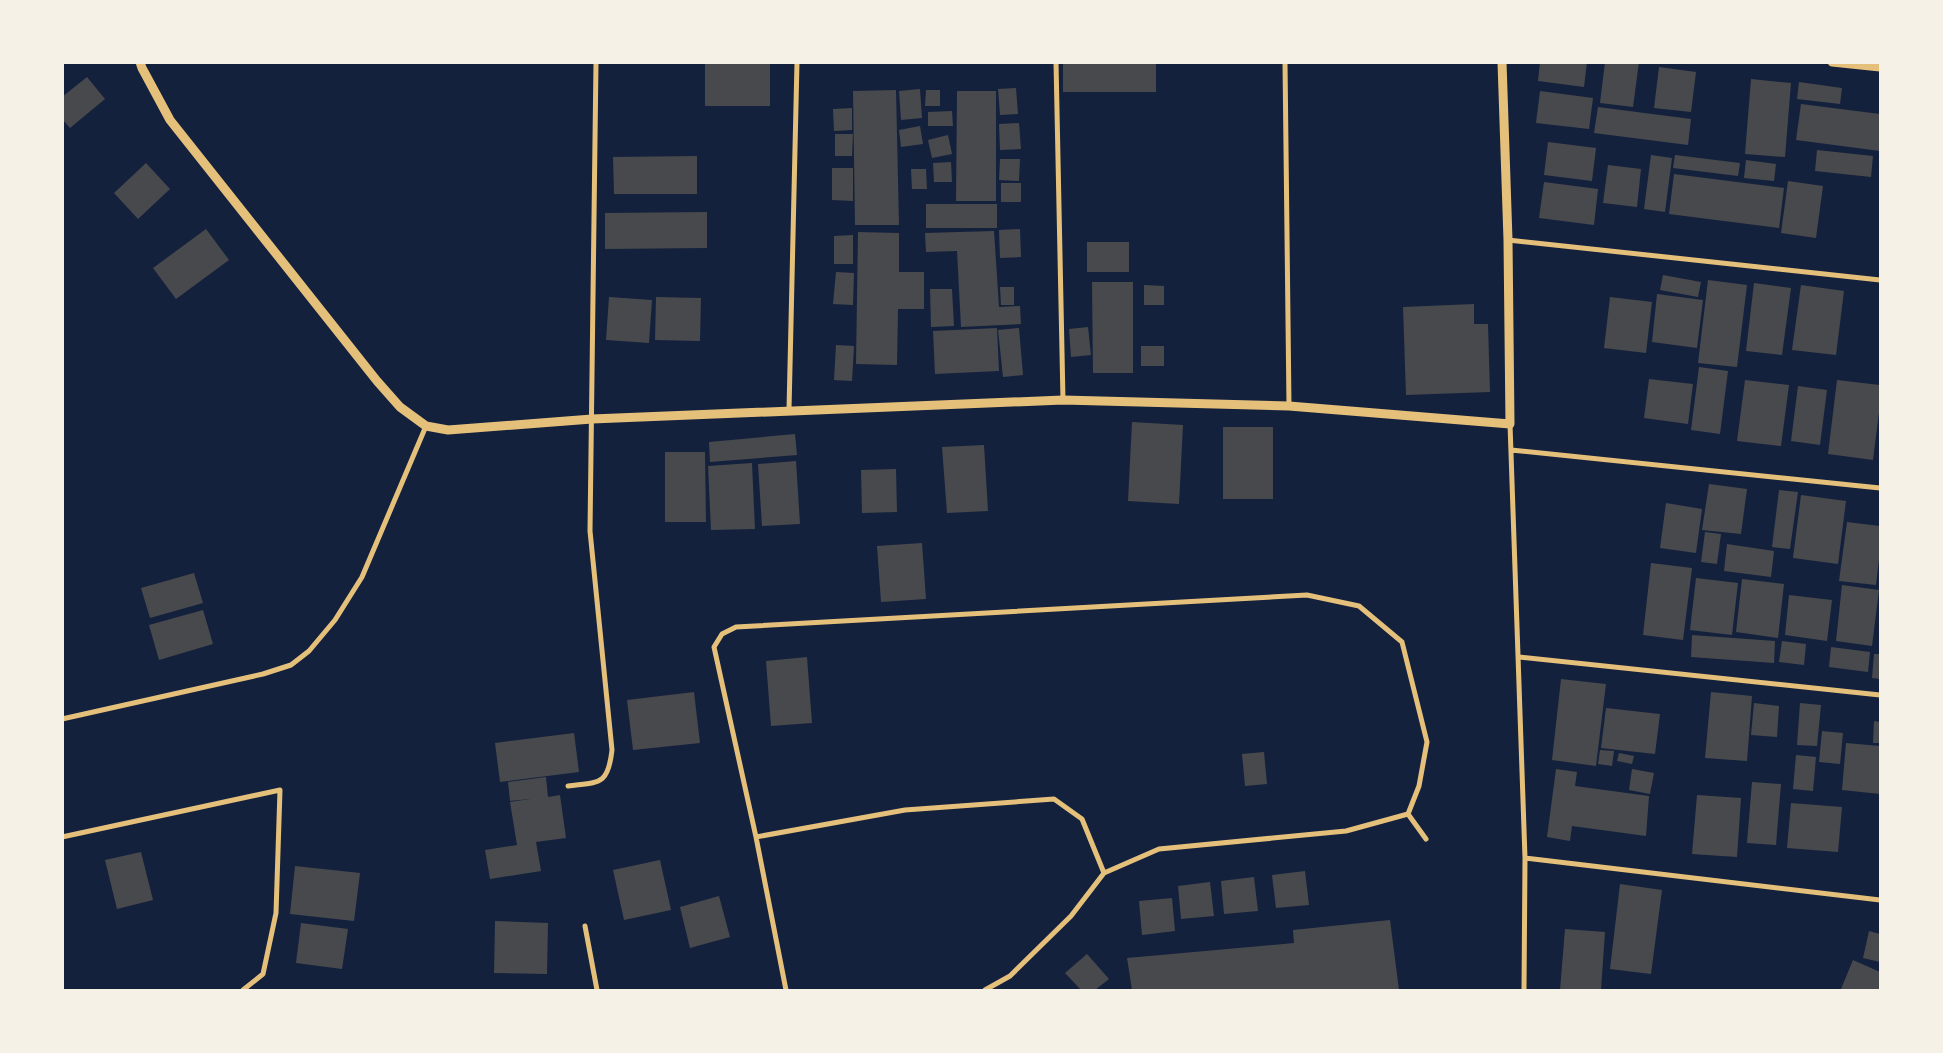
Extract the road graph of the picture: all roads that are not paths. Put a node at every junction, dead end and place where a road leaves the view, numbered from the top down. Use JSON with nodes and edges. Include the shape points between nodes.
{"nodes":[{"id":1,"x":140,"y":62,"type":"edge"},
{"id":2,"x":596,"y":62,"type":"edge"},
{"id":3,"x":797,"y":62,"type":"edge"},
{"id":4,"x":1056,"y":62,"type":"edge"},
{"id":5,"x":1285,"y":62,"type":"edge"},
{"id":6,"x":1502,"y":62,"type":"edge"},
{"id":7,"x":1832,"y":62,"type":"edge"},
{"id":8,"x":1880,"y":67,"type":"edge"},
{"id":9,"x":1508,"y":240,"type":"junction"},
{"id":10,"x":1880,"y":280,"type":"edge"},
{"id":11,"x":1063,"y":400,"type":"junction"},
{"id":12,"x":1289,"y":406,"type":"junction"},
{"id":13,"x":790,"y":410,"type":"junction"},
{"id":14,"x":592,"y":419,"type":"junction"},
{"id":15,"x":1510,"y":424,"type":"junction"},
{"id":16,"x":426,"y":426,"type":"junction"},
{"id":17,"x":1511,"y":450,"type":"junction"},
{"id":18,"x":1880,"y":488,"type":"edge"},
{"id":19,"x":1519,"y":657,"type":"junction"},
{"id":20,"x":1880,"y":695,"type":"edge"},
{"id":21,"x":62,"y":718,"type":"edge"},
{"id":22,"x":568,"y":786,"type":"dead end"},
{"id":23,"x":1408,"y":814,"type":"junction"},
{"id":24,"x":62,"y":837,"type":"edge"},
{"id":25,"x":756,"y":837,"type":"junction"},
{"id":26,"x":1426,"y":839,"type":"dead end"},
{"id":27,"x":1524,"y":858,"type":"junction"},
{"id":28,"x":1104,"y":873,"type":"junction"},
{"id":29,"x":1880,"y":900,"type":"edge"},
{"id":30,"x":585,"y":926,"type":"dead end"},
{"id":31,"x":243,"y":990,"type":"edge"},
{"id":32,"x":597,"y":990,"type":"edge"},
{"id":33,"x":786,"y":990,"type":"edge"},
{"id":34,"x":985,"y":990,"type":"edge"},
{"id":35,"x":1524,"y":990,"type":"edge"}],
"edges":[{"from":1,"to":16,"type":"street","via":[[170,120],[377,381],[400,407]]},
{"from":2,"to":14,"type":"street"},
{"from":3,"to":13,"type":"street"},
{"from":4,"to":11,"type":"street"},
{"from":5,"to":12,"type":"street"},
{"from":6,"to":9,"type":"street"},
{"from":7,"to":8,"type":"street"},
{"from":9,"to":10,"type":"street"},
{"from":9,"to":15,"type":"street"},
{"from":11,"to":12,"type":"street"},
{"from":11,"to":13,"type":"street"},
{"from":12,"to":15,"type":"street"},
{"from":13,"to":14,"type":"street"},
{"from":14,"to":16,"type":"street","via":[[448,430]]},
{"from":14,"to":22,"type":"street","via":[[590,530],[612,750],[609,767],[600,782]]},
{"from":15,"to":17,"type":"street"},
{"from":16,"to":21,"type":"street","via":[[362,577],[335,620],[310,651],[291,665],[263,674]]},
{"from":17,"to":18,"type":"street"},
{"from":17,"to":19,"type":"street"},
{"from":19,"to":20,"type":"street"},
{"from":19,"to":27,"type":"street"},
{"from":23,"to":25,"type":"street","via":[[1419,786],[1427,742],[1402,642],[1359,606],[1307,595],[736,627],[722,634],[714,647]]},
{"from":23,"to":26,"type":"street"},
{"from":23,"to":28,"type":"street","via":[[1346,831],[1159,849]]},
{"from":24,"to":31,"type":"street","via":[[280,790],[276,913],[263,974]]},
{"from":25,"to":28,"type":"street","via":[[905,810],[1054,799],[1082,819]]},
{"from":25,"to":33,"type":"street"},
{"from":27,"to":29,"type":"street"},
{"from":27,"to":35,"type":"street"},
{"from":28,"to":34,"type":"street","via":[[1070,916],[1010,976]]},
{"from":30,"to":32,"type":"street"}]}
